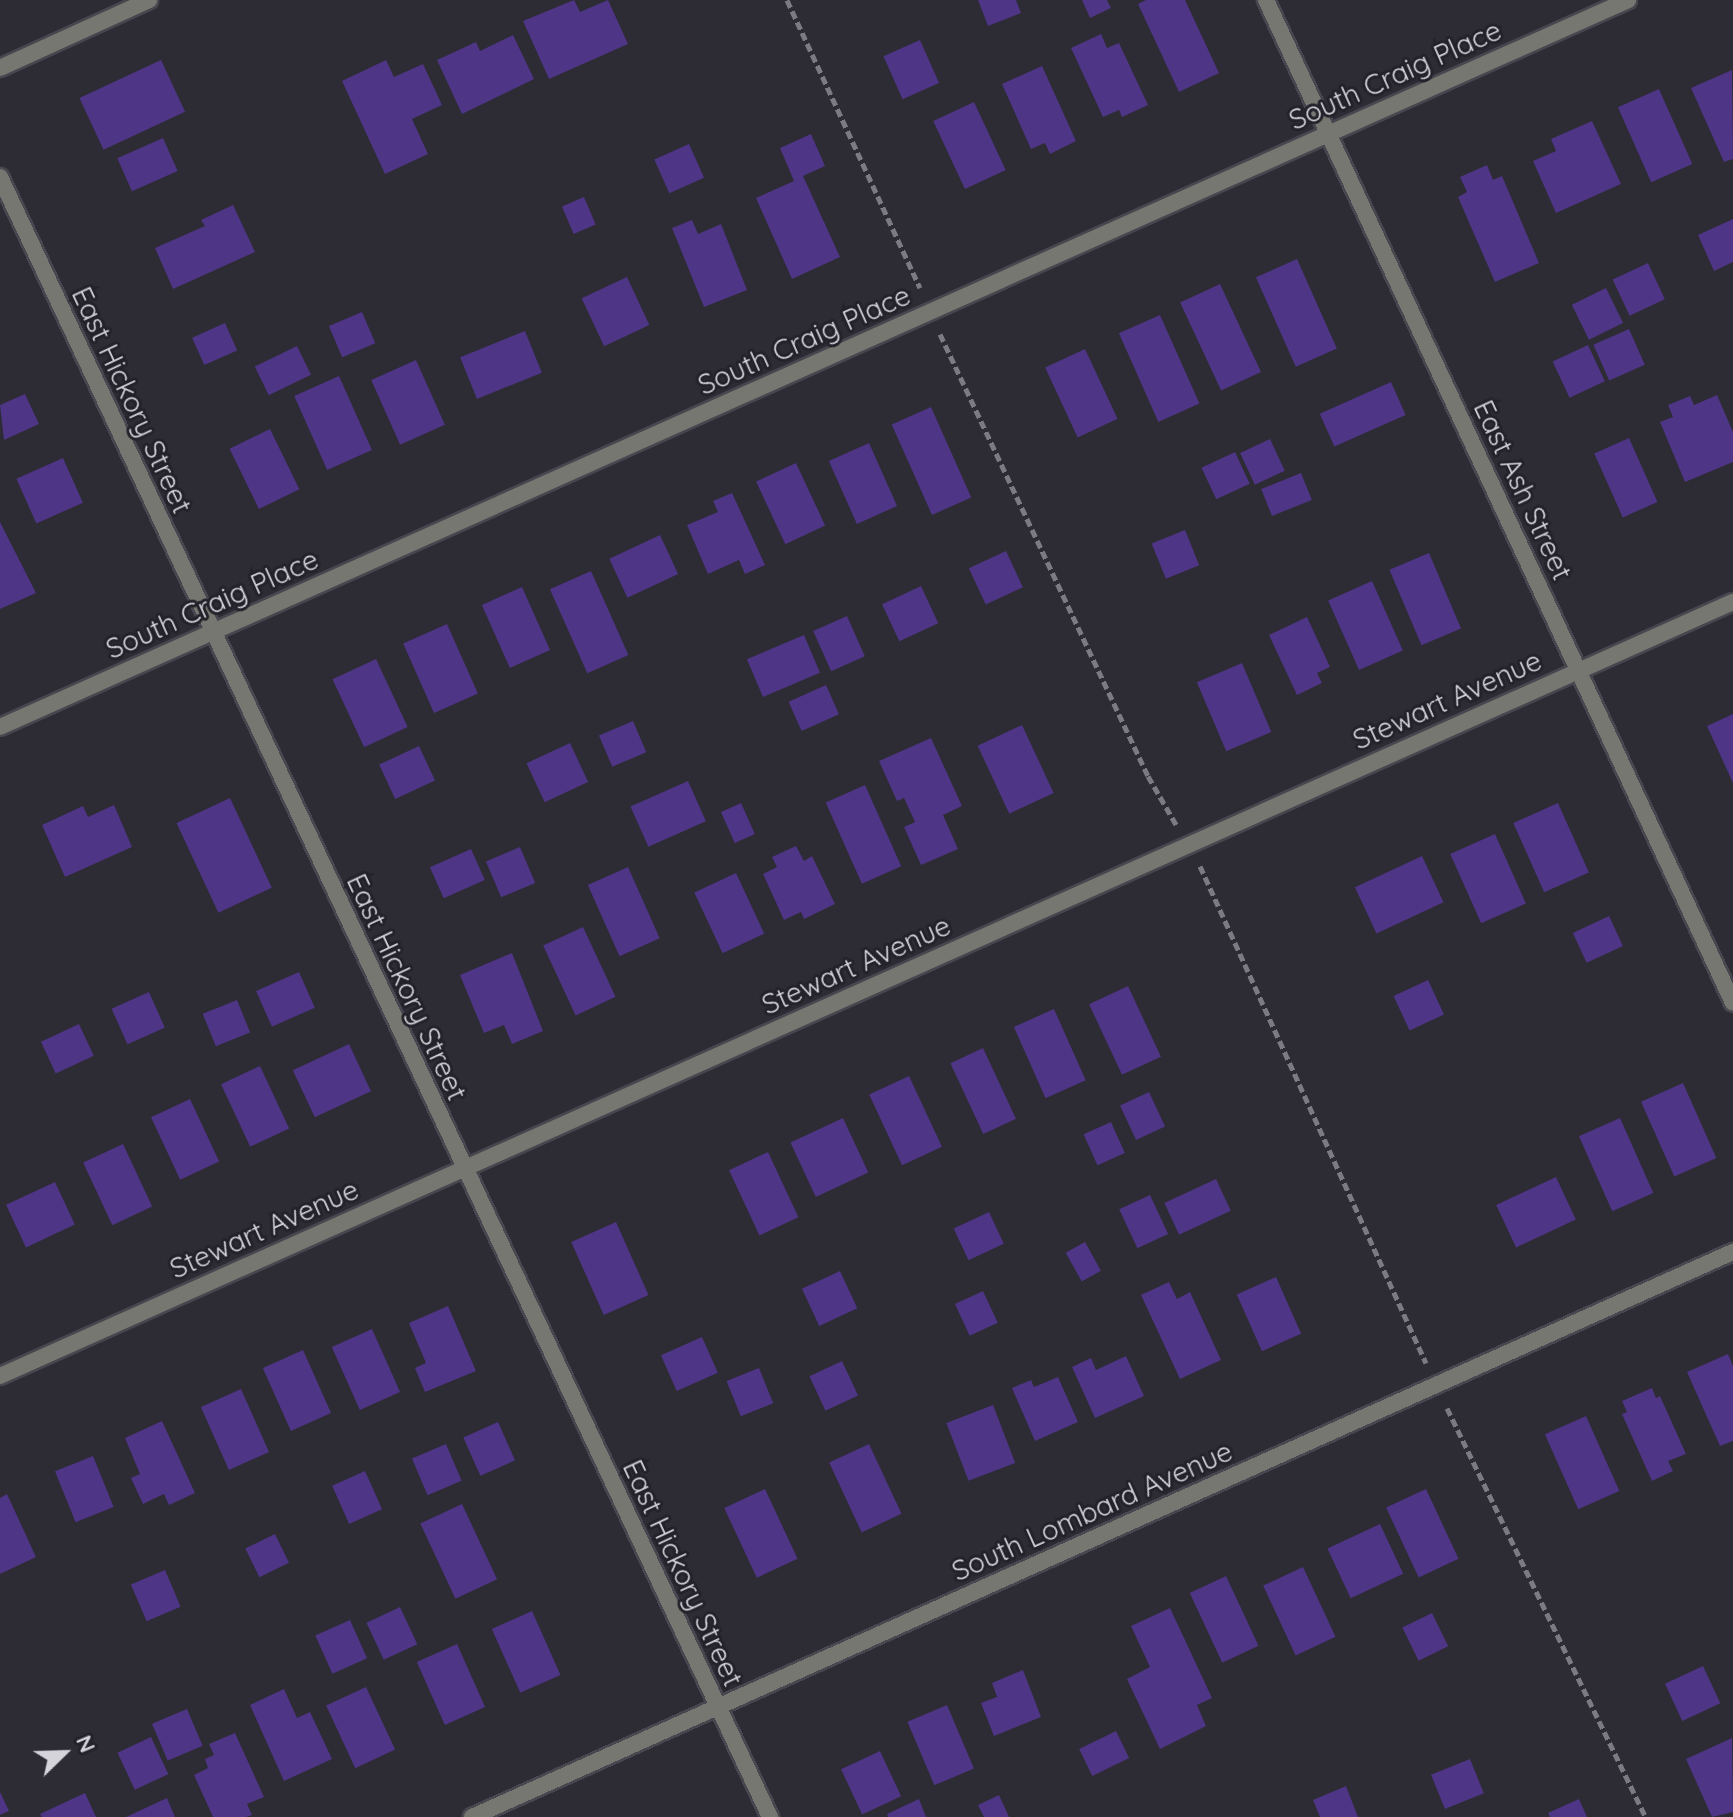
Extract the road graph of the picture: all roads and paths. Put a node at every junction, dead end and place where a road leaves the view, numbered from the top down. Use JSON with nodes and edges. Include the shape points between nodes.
{"nodes":[{"id":1,"x":149,"y":0,"type":"edge"},
{"id":2,"x":787,"y":0,"type":"edge"},
{"id":3,"x":1266,"y":0,"type":"edge"},
{"id":4,"x":1628,"y":0,"type":"edge"},
{"id":5,"x":0,"y":68,"type":"edge"},
{"id":6,"x":1327,"y":133,"type":"junction"},
{"id":7,"x":0,"y":177,"type":"edge"},
{"id":8,"x":922,"y":292,"type":"dead end"},
{"id":9,"x":938,"y":330,"type":"dead end"},
{"id":10,"x":1733,"y":602,"type":"edge"},
{"id":11,"x":211,"y":633,"type":"junction"},
{"id":12,"x":1579,"y":670,"type":"junction"},
{"id":13,"x":0,"y":727,"type":"edge"},
{"id":14,"x":1177,"y":826,"type":"dead end"},
{"id":15,"x":1201,"y":868,"type":"dead end"},
{"id":16,"x":1733,"y":1003,"type":"edge"},
{"id":17,"x":464,"y":1168,"type":"junction"},
{"id":18,"x":1733,"y":1252,"type":"edge"},
{"id":19,"x":1427,"y":1367,"type":"dead end"},
{"id":20,"x":0,"y":1376,"type":"edge"},
{"id":21,"x":1445,"y":1403,"type":"dead end"},
{"id":22,"x":718,"y":1707,"type":"junction"},
{"id":23,"x":472,"y":1817,"type":"edge"},
{"id":24,"x":770,"y":1817,"type":"edge"},
{"id":25,"x":1646,"y":1817,"type":"edge"}],
"edges":[{"from":1,"to":5,"type":"street"},
{"from":2,"to":8,"type":"path"},
{"from":3,"to":6,"type":"street","name":"East Ash Street"},
{"from":4,"to":6,"type":"street","name":"South Craig Place"},
{"from":6,"to":11,"type":"street","name":"South Craig Place"},
{"from":6,"to":12,"type":"street","name":"East Ash Street"},
{"from":7,"to":11,"type":"street","name":"East Hickory Street"},
{"from":9,"to":14,"type":"path","via":[[1148,776]]},
{"from":10,"to":12,"type":"street","name":"Stewart Avenue"},
{"from":11,"to":13,"type":"street","name":"South Craig Place"},
{"from":11,"to":17,"type":"street","name":"East Hickory Street"},
{"from":12,"to":16,"type":"street","name":"East Ash Street"},
{"from":12,"to":17,"type":"street","name":"Stewart Avenue"},
{"from":15,"to":19,"type":"path"},
{"from":17,"to":20,"type":"street","name":"Stewart Avenue"},
{"from":17,"to":22,"type":"street","name":"East Hickory Street"},
{"from":18,"to":22,"type":"street","name":"South Lombard Avenue"},
{"from":21,"to":25,"type":"path"},
{"from":22,"to":23,"type":"street","name":"South Lombard Avenue"},
{"from":22,"to":24,"type":"street","name":"East Hickory Street"}]}
